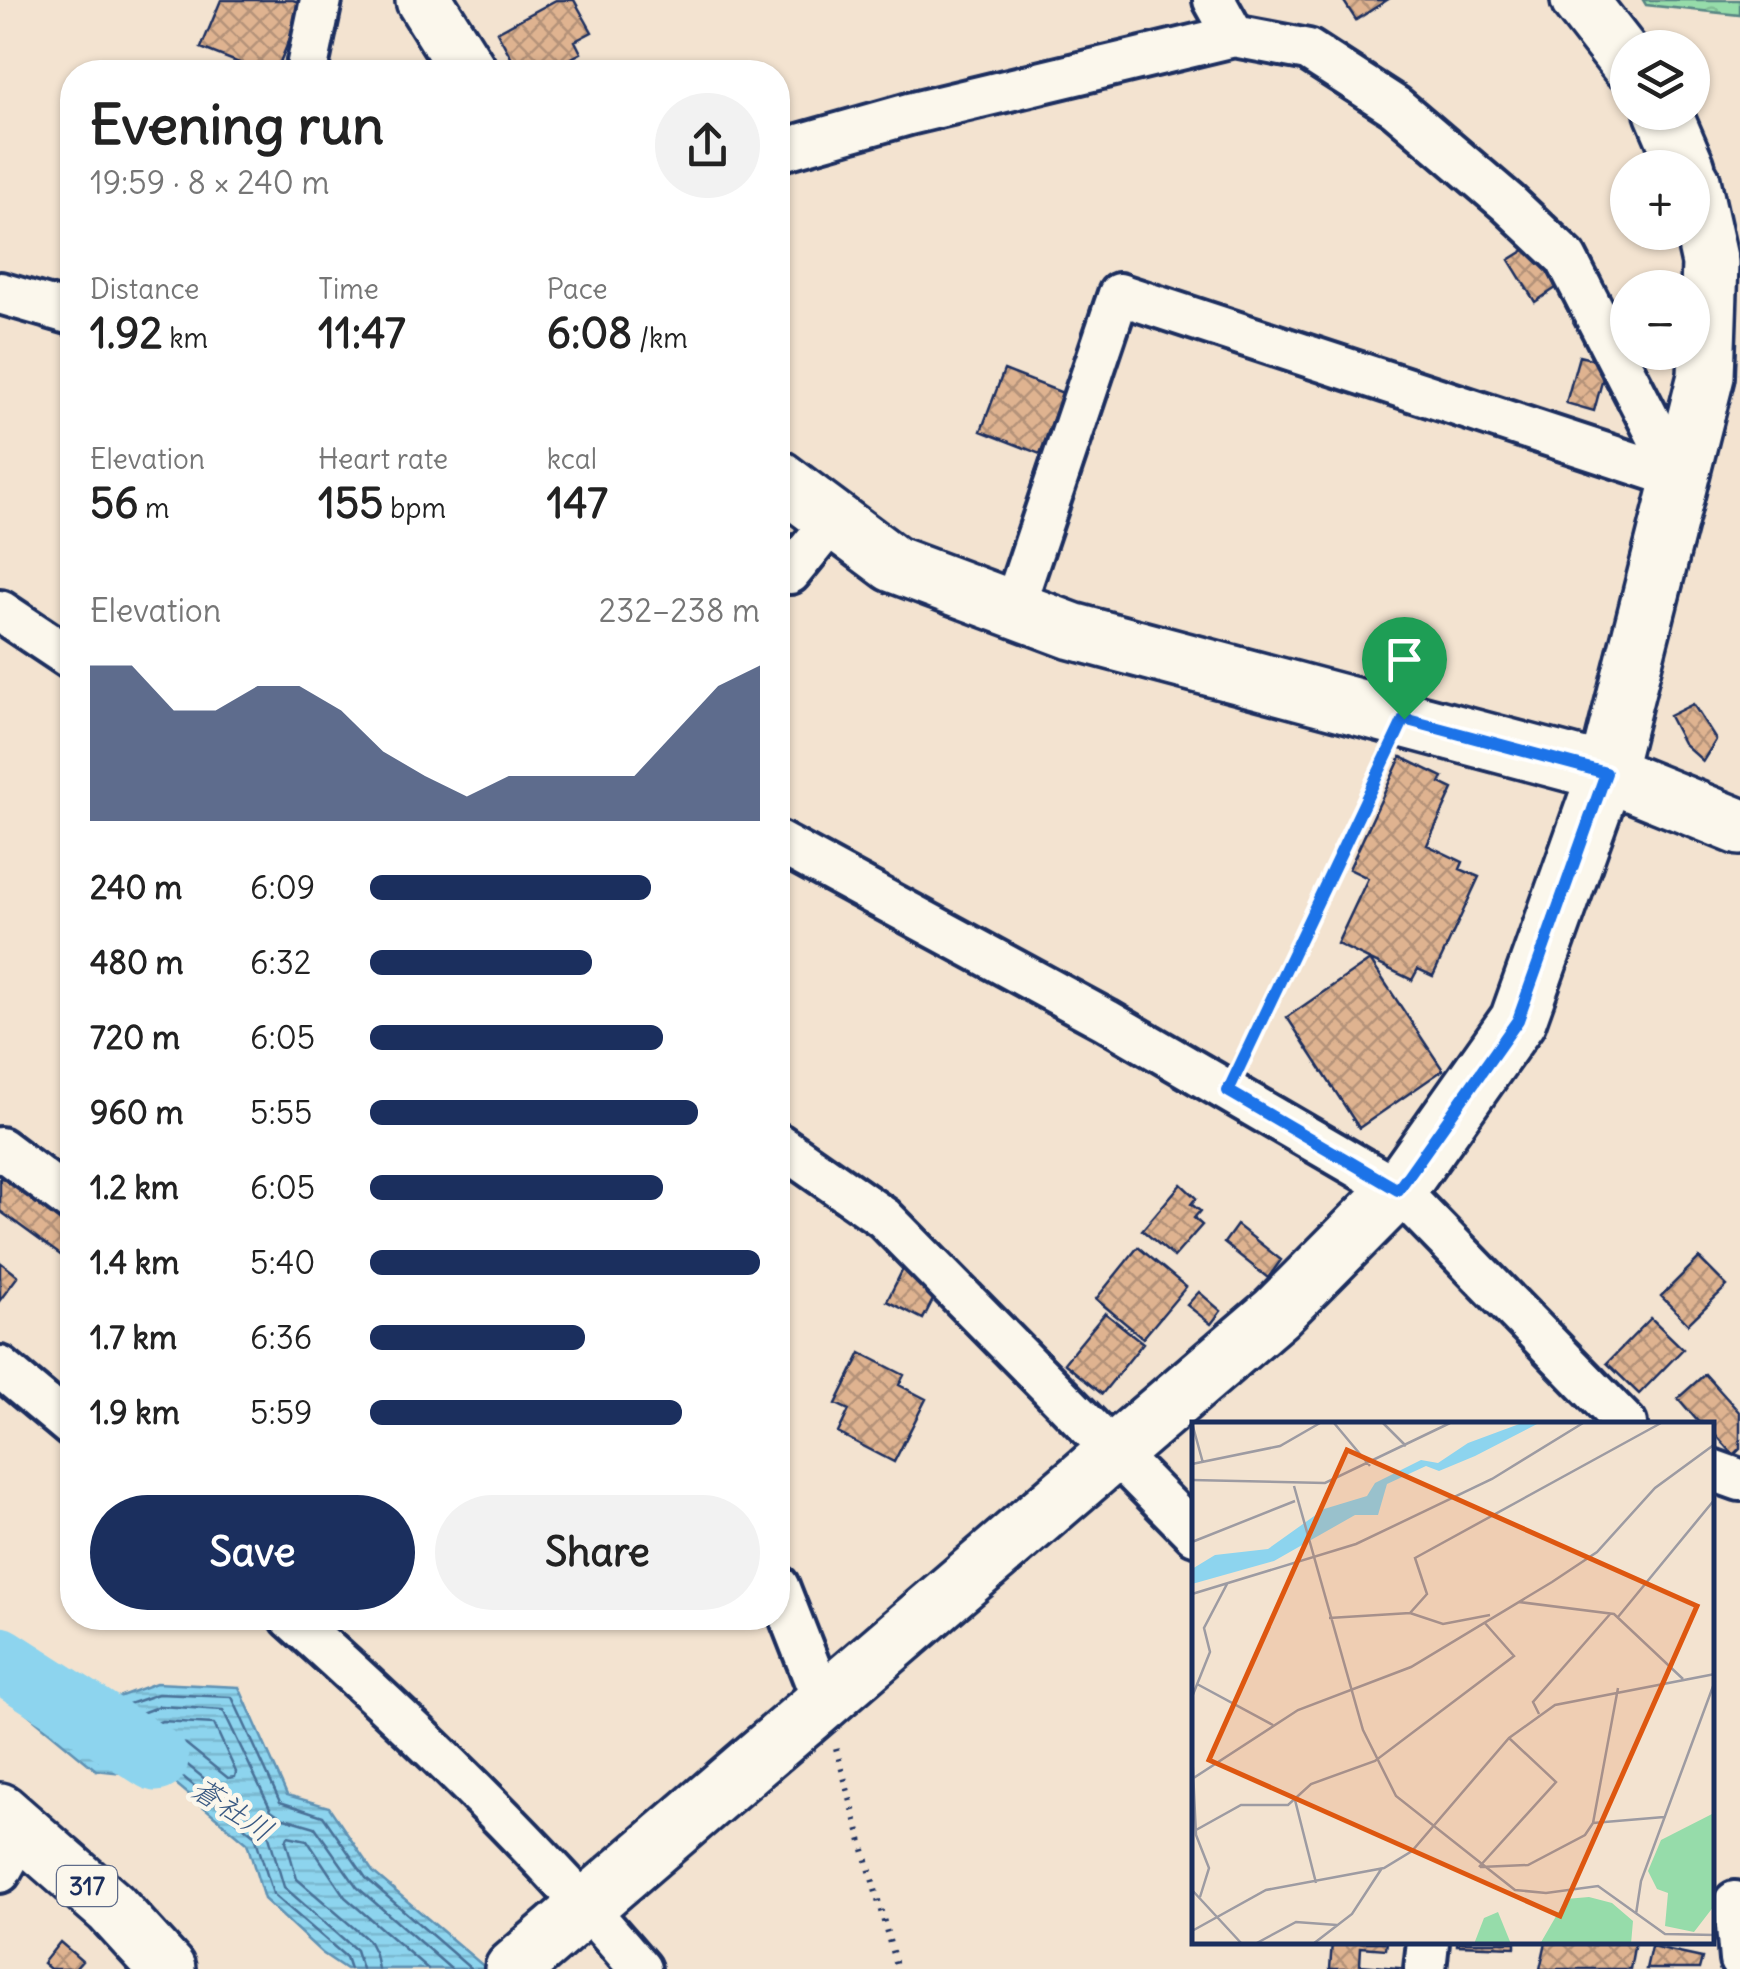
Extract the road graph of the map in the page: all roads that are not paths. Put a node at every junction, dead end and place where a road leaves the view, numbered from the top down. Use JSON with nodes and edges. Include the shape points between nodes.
{"nodes":[{"id":1,"x":320,"y":0,"type":"edge"},
{"id":2,"x":424,"y":0,"type":"edge"},
{"id":3,"x":1214,"y":0,"type":"edge"},
{"id":4,"x":1579,"y":0,"type":"edge"},
{"id":5,"x":1234,"y":36,"type":"junction"},
{"id":6,"x":1610,"y":40,"type":"edge"},
{"id":7,"x":308,"y":60,"type":"edge"},
{"id":8,"x":462,"y":60,"type":"edge"},
{"id":9,"x":790,"y":148,"type":"edge"},
{"id":10,"x":1707,"y":250,"type":"edge"},
{"id":11,"x":0,"y":293,"type":"edge"},
{"id":12,"x":60,"y":310,"type":"edge"},
{"id":13,"x":1679,"y":478,"type":"junction"},
{"id":14,"x":790,"y":487,"type":"edge"},
{"id":15,"x":833,"y":520,"type":"junction"},
{"id":16,"x":790,"y":574,"type":"edge"},
{"id":17,"x":1013,"y":609,"type":"junction"},
{"id":18,"x":0,"y":612,"type":"edge"},
{"id":19,"x":60,"y":650,"type":"edge"},
{"id":20,"x":1606,"y":773,"type":"junction"},
{"id":21,"x":1740,"y":827,"type":"edge"},
{"id":22,"x":790,"y":849,"type":"edge"},
{"id":23,"x":0,"y":1148,"type":"edge"},
{"id":24,"x":790,"y":1152,"type":"edge"},
{"id":25,"x":1398,"y":1190,"type":"junction"},
{"id":26,"x":60,"y":1193,"type":"edge"},
{"id":27,"x":0,"y":1367,"type":"edge"},
{"id":28,"x":60,"y":1417,"type":"edge"},
{"id":29,"x":1624,"y":1422,"type":"edge"},
{"id":30,"x":1112,"y":1452,"type":"junction"},
{"id":31,"x":1715,"y":1471,"type":"edge"},
{"id":32,"x":1740,"y":1480,"type":"edge"},
{"id":33,"x":1192,"y":1531,"type":"edge"},
{"id":34,"x":790,"y":1617,"type":"edge"},
{"id":35,"x":305,"y":1630,"type":"edge"},
{"id":36,"x":823,"y":1701,"type":"junction"},
{"id":37,"x":8,"y":1837,"type":"edge"},
{"id":38,"x":1729,"y":1899,"type":"edge"},
{"id":39,"x":577,"y":1915,"type":"junction"},
{"id":40,"x":1428,"y":1944,"type":"edge"},
{"id":41,"x":1740,"y":1960,"type":"edge"},
{"id":42,"x":166,"y":1969,"type":"edge"},
{"id":43,"x":513,"y":1969,"type":"edge"},
{"id":44,"x":640,"y":1969,"type":"edge"},
{"id":45,"x":1426,"y":1969,"type":"edge"}],
"edges":[{"from":1,"to":7,"type":"street"},
{"from":2,"to":8,"type":"main road"},
{"from":3,"to":5,"type":"street"},
{"from":4,"to":6,"type":"main road"},
{"from":5,"to":9,"type":"street"},
{"from":5,"to":13,"type":"street","via":[[1308,50],[1396,107],[1566,258]]},
{"from":10,"to":13,"type":"main road","via":[[1706,376]]},
{"from":11,"to":12,"type":"street"},
{"from":13,"to":17,"type":"street","via":[[1119,294]]},
{"from":13,"to":20,"type":"main road"},
{"from":14,"to":15,"type":"main road"},
{"from":15,"to":16,"type":"street"},
{"from":15,"to":17,"type":"main road","via":[[893,564]]},
{"from":17,"to":20,"type":"main road"},
{"from":18,"to":19,"type":"street"},
{"from":20,"to":21,"type":"main road"},
{"from":20,"to":25,"type":"main road","via":[[1518,1020]]},
{"from":22,"to":25,"type":"street","via":[[1106,1020]]},
{"from":23,"to":26,"type":"street"},
{"from":24,"to":30,"type":"street","via":[[884,1218]]},
{"from":25,"to":29,"type":"street"},
{"from":25,"to":30,"type":"main road","via":[[1276,1313]]},
{"from":27,"to":28,"type":"street"},
{"from":30,"to":33,"type":"street"},
{"from":30,"to":36,"type":"main road"},
{"from":31,"to":32,"type":"street"},
{"from":34,"to":36,"type":"street"},
{"from":35,"to":39,"type":"street","via":[[420,1732]]},
{"from":36,"to":39,"type":"main road"},
{"from":37,"to":42,"type":"main road","number":"317","via":[[111,1908]]},
{"from":38,"to":41,"type":"street"},
{"from":39,"to":43,"type":"main road"},
{"from":39,"to":44,"type":"street"},
{"from":40,"to":45,"type":"street"}]}
